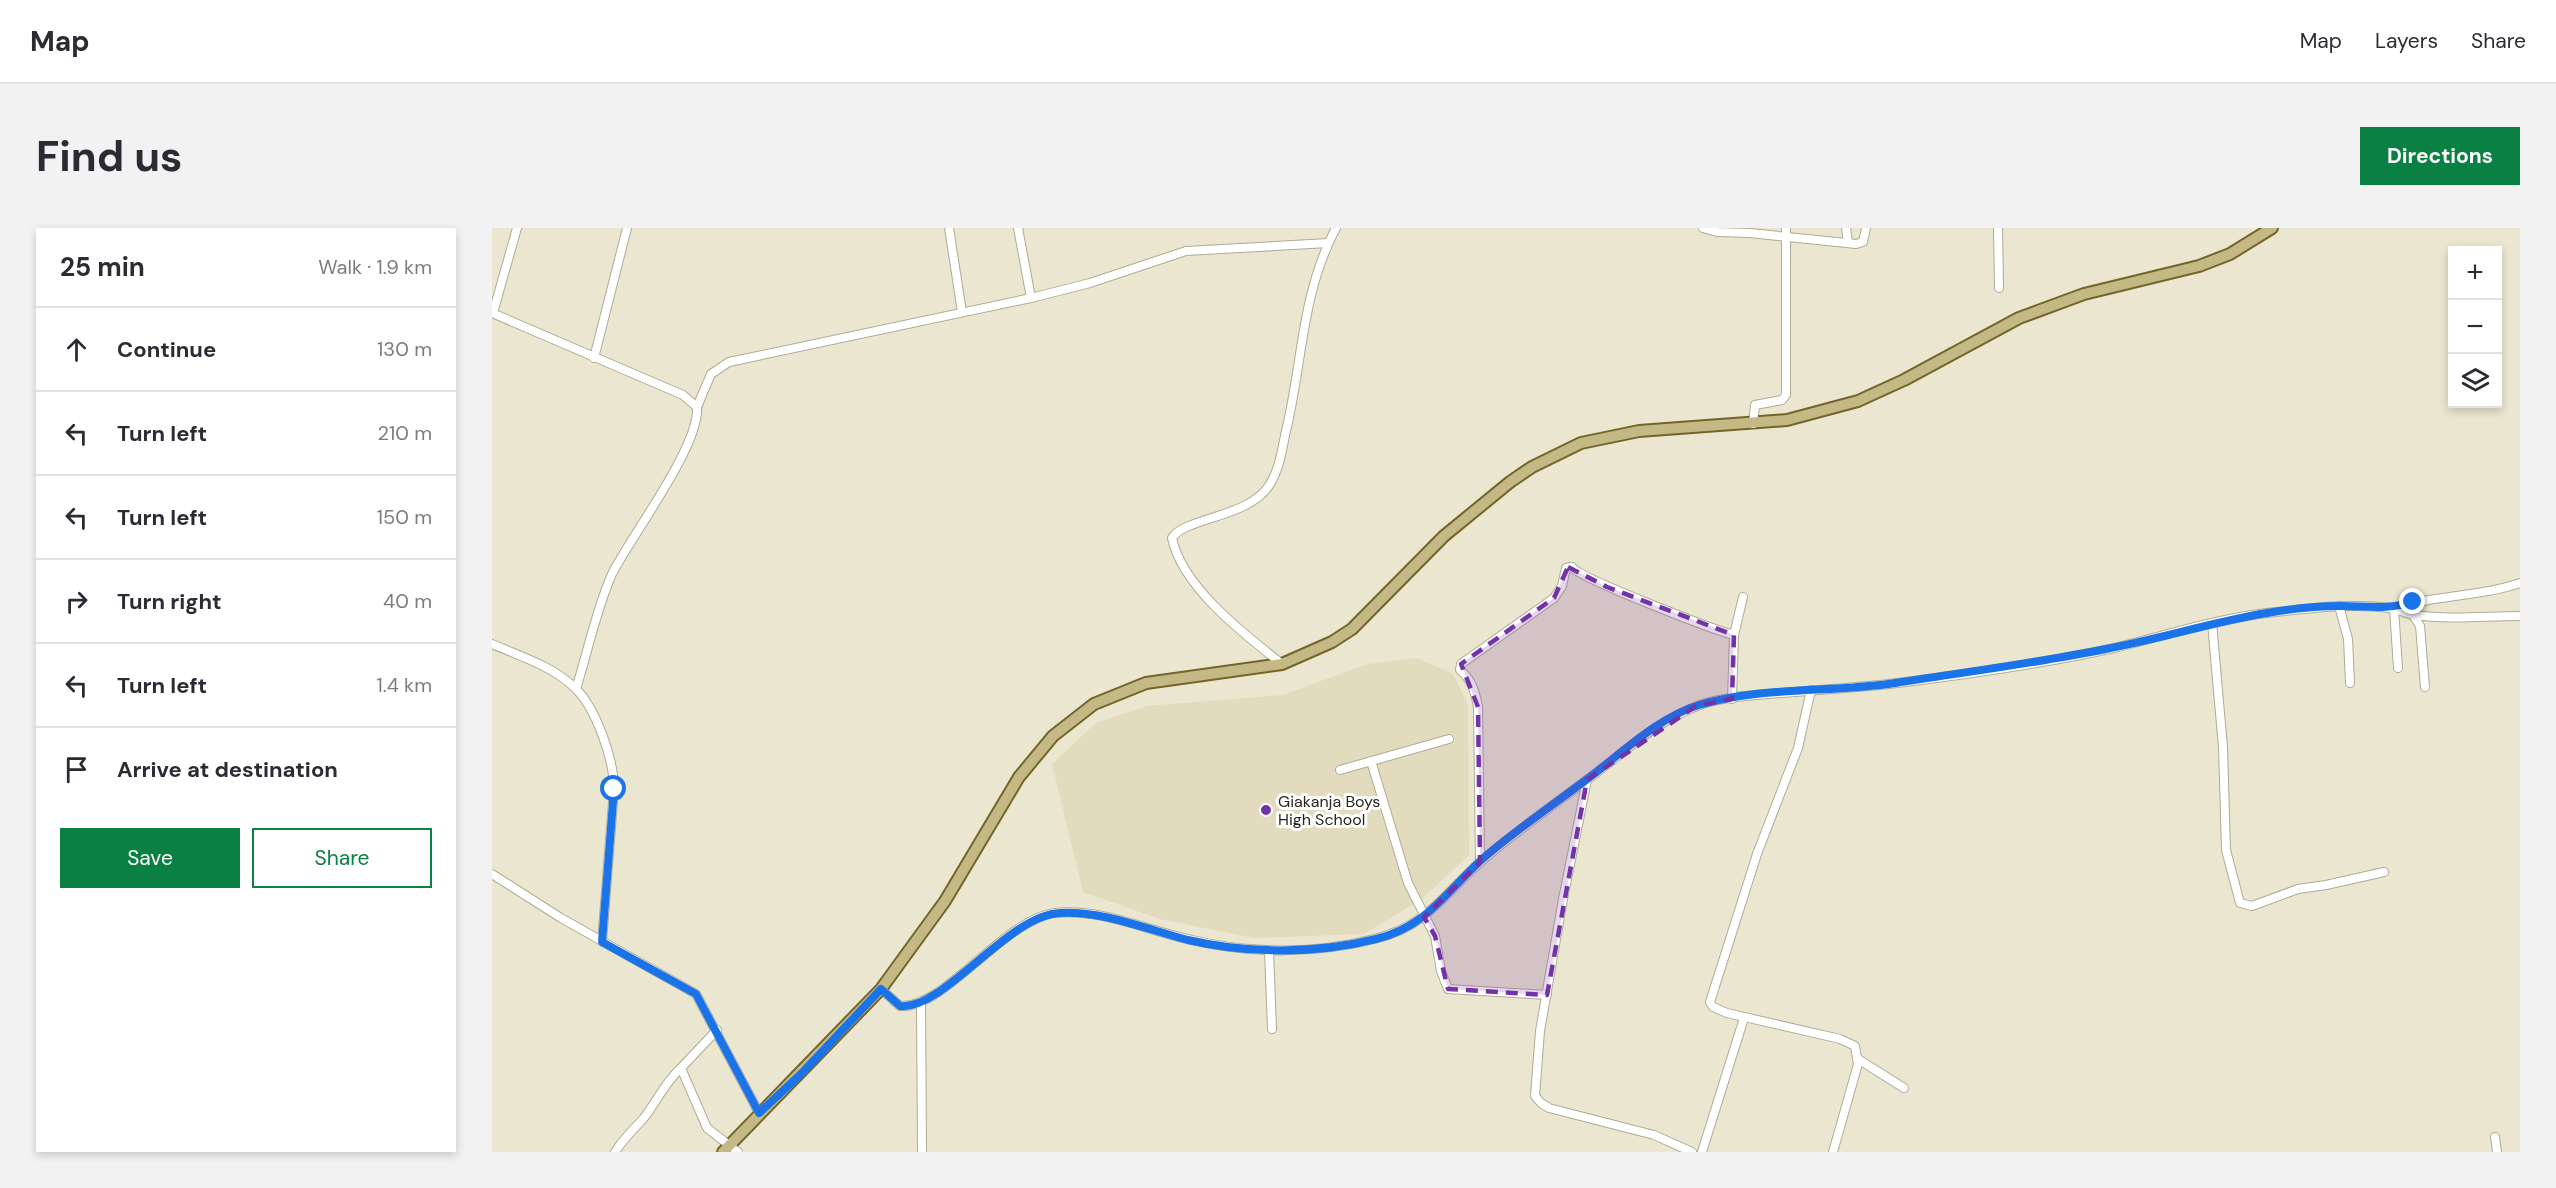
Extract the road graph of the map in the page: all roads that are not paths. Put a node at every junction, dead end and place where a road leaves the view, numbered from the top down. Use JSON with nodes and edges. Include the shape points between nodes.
{"nodes":[{"id":1,"x":517,"y":228,"type":"edge"},
{"id":2,"x":627,"y":228,"type":"edge"},
{"id":3,"x":949,"y":228,"type":"edge"},
{"id":4,"x":1018,"y":228,"type":"edge"},
{"id":5,"x":1336,"y":228,"type":"edge"},
{"id":6,"x":1703,"y":228,"type":"edge"},
{"id":7,"x":1786,"y":228,"type":"edge"},
{"id":8,"x":1846,"y":228,"type":"edge"},
{"id":9,"x":1866,"y":228,"type":"edge"},
{"id":10,"x":1998,"y":228,"type":"edge"},
{"id":11,"x":2272,"y":228,"type":"edge"},
{"id":12,"x":1751,"y":230,"type":"edge"},
{"id":13,"x":1786,"y":238,"type":"junction"},
{"id":14,"x":1328,"y":243,"type":"junction"},
{"id":15,"x":1848,"y":243,"type":"junction"},
{"id":16,"x":1999,"y":288,"type":"dead end"},
{"id":17,"x":1031,"y":298,"type":"junction"},
{"id":18,"x":962,"y":312,"type":"junction"},
{"id":19,"x":492,"y":313,"type":"edge"},
{"id":20,"x":594,"y":358,"type":"junction"},
{"id":21,"x":697,"y":407,"type":"junction"},
{"id":22,"x":1753,"y":424,"type":"junction"},
{"id":23,"x":2520,"y":583,"type":"edge"},
{"id":24,"x":1743,"y":597,"type":"dead end"},
{"id":25,"x":2339,"y":606,"type":"junction"},
{"id":26,"x":2394,"y":608,"type":"junction"},
{"id":27,"x":2413,"y":615,"type":"junction"},
{"id":28,"x":2520,"y":616,"type":"edge"},
{"id":29,"x":2212,"y":623,"type":"junction"},
{"id":30,"x":1734,"y":635,"type":"junction"},
{"id":31,"x":492,"y":644,"type":"edge"},
{"id":32,"x":1281,"y":664,"type":"junction"},
{"id":33,"x":2398,"y":668,"type":"dead end"},
{"id":34,"x":2350,"y":683,"type":"dead end"},
{"id":35,"x":2425,"y":687,"type":"dead end"},
{"id":36,"x":576,"y":688,"type":"junction"},
{"id":37,"x":1811,"y":690,"type":"junction"},
{"id":38,"x":1732,"y":699,"type":"junction"},
{"id":39,"x":1449,"y":739,"type":"dead end"},
{"id":40,"x":1371,"y":761,"type":"junction"},
{"id":41,"x":1340,"y":770,"type":"dead end"},
{"id":42,"x":1587,"y":780,"type":"junction"},
{"id":43,"x":1480,"y":862,"type":"junction"},
{"id":44,"x":2384,"y":872,"type":"dead end"},
{"id":45,"x":492,"y":874,"type":"edge"},
{"id":46,"x":1424,"y":917,"type":"junction"},
{"id":47,"x":602,"y":942,"type":"junction"},
{"id":48,"x":1269,"y":950,"type":"junction"},
{"id":49,"x":881,"y":989,"type":"junction"},
{"id":50,"x":1547,"y":995,"type":"junction"},
{"id":51,"x":921,"y":1001,"type":"junction"},
{"id":52,"x":1744,"y":1018,"type":"junction"},
{"id":53,"x":1272,"y":1029,"type":"dead end"},
{"id":54,"x":717,"y":1030,"type":"junction"},
{"id":55,"x":1858,"y":1059,"type":"junction"},
{"id":56,"x":681,"y":1068,"type":"junction"},
{"id":57,"x":1904,"y":1088,"type":"dead end"},
{"id":58,"x":759,"y":1113,"type":"junction"},
{"id":59,"x":2494,"y":1137,"type":"dead end"},
{"id":60,"x":730,"y":1150,"type":"edge"},
{"id":61,"x":615,"y":1152,"type":"edge"},
{"id":62,"x":922,"y":1152,"type":"edge"},
{"id":63,"x":1692,"y":1152,"type":"edge"},
{"id":64,"x":1702,"y":1152,"type":"edge"},
{"id":65,"x":1833,"y":1152,"type":"edge"},
{"id":66,"x":2497,"y":1152,"type":"edge"}],
"edges":[{"from":1,"to":19,"type":"street"},
{"from":2,"to":20,"type":"street"},
{"from":3,"to":18,"type":"street"},
{"from":4,"to":17,"type":"street"},
{"from":5,"to":14,"type":"street"},
{"from":6,"to":12,"type":"street","via":[[1717,232]]},
{"from":7,"to":13,"type":"street"},
{"from":8,"to":15,"type":"street"},
{"from":9,"to":15,"type":"street","via":[[1863,242]]},
{"from":10,"to":16,"type":"street"},
{"from":11,"to":22,"type":"main road","via":[[2230,254],[2199,266],[2084,294],[2030,314],[1858,401],[1807,416]]},
{"from":12,"to":13,"type":"street"},
{"from":13,"to":15,"type":"street"},
{"from":13,"to":22,"type":"street","via":[[1786,395],[1782,400],[1755,405]]},
{"from":14,"to":17,"type":"street","via":[[1186,251],[1090,284]]},
{"from":14,"to":32,"type":"street","via":[[1307,304],[1291,408],[1277,470],[1269,486],[1245,506],[1183,529],[1172,538],[1199,588],[1216,608]]},
{"from":17,"to":18,"type":"street"},
{"from":18,"to":21,"type":"street","via":[[729,362],[711,374]]},
{"from":19,"to":20,"type":"street"},
{"from":20,"to":21,"type":"street","via":[[683,395]]},
{"from":21,"to":36,"type":"street","via":[[696,422],[669,479],[613,574]]},
{"from":22,"to":32,"type":"main road","via":[[1639,431],[1581,443],[1557,453],[1510,482],[1444,536],[1352,629]]},
{"from":23,"to":26,"type":"street","via":[[2499,591]]},
{"from":24,"to":30,"type":"street"},
{"from":25,"to":26,"type":"street"},
{"from":25,"to":29,"type":"street","via":[[2270,612]]},
{"from":25,"to":34,"type":"street","via":[[2348,639]]},
{"from":26,"to":27,"type":"street"},
{"from":26,"to":33,"type":"street"},
{"from":27,"to":28,"type":"street"},
{"from":27,"to":35,"type":"street","via":[[2420,626]]},
{"from":29,"to":37,"type":"street","via":[[2109,649],[1892,683]]},
{"from":29,"to":44,"type":"street","via":[[2223,747],[2226,850],[2240,903],[2252,906],[2298,889]]},
{"from":30,"to":38,"type":"street"},
{"from":30,"to":43,"type":"street","via":[[1607,587],[1572,567],[1566,568],[1562,586],[1554,597],[1461,664],[1478,707]]},
{"from":31,"to":36,"type":"street","via":[[556,674]]},
{"from":32,"to":49,"type":"main road","via":[[1146,683],[1094,704],[1071,720],[1019,777],[945,901]]},
{"from":36,"to":47,"type":"street","via":[[608,748],[614,769]]},
{"from":37,"to":38,"type":"street"},
{"from":37,"to":52,"type":"street","via":[[1798,748],[1757,854],[1710,998],[1713,1007]]},
{"from":38,"to":42,"type":"street","via":[[1696,706],[1676,716]]},
{"from":39,"to":40,"type":"street"},
{"from":40,"to":41,"type":"street"},
{"from":40,"to":46,"type":"street","via":[[1408,883]]},
{"from":42,"to":43,"type":"street"},
{"from":42,"to":50,"type":"street"},
{"from":43,"to":46,"type":"street"},
{"from":45,"to":47,"type":"street"},
{"from":46,"to":48,"type":"street","via":[[1410,928],[1369,941]]},
{"from":46,"to":50,"type":"street","via":[[1435,936],[1448,989]]},
{"from":47,"to":54,"type":"street","via":[[696,994]]},
{"from":48,"to":51,"type":"street","via":[[1221,946],[1105,918],[1053,913],[1041,915],[1018,930]]},
{"from":48,"to":53,"type":"street"},
{"from":49,"to":51,"type":"street","via":[[900,1006]]},
{"from":49,"to":58,"type":"main road"},
{"from":50,"to":63,"type":"street","via":[[1535,1076],[1537,1100],[1549,1108],[1654,1135]]},
{"from":51,"to":62,"type":"street"},
{"from":52,"to":55,"type":"street","via":[[1850,1042],[1857,1049]]},
{"from":52,"to":64,"type":"street"},
{"from":54,"to":56,"type":"street"},
{"from":54,"to":58,"type":"street"},
{"from":55,"to":57,"type":"street"},
{"from":55,"to":65,"type":"street"},
{"from":56,"to":60,"type":"street","via":[[707,1128]]},
{"from":56,"to":61,"type":"street"},
{"from":58,"to":60,"type":"main road"},
{"from":59,"to":66,"type":"street"}]}
